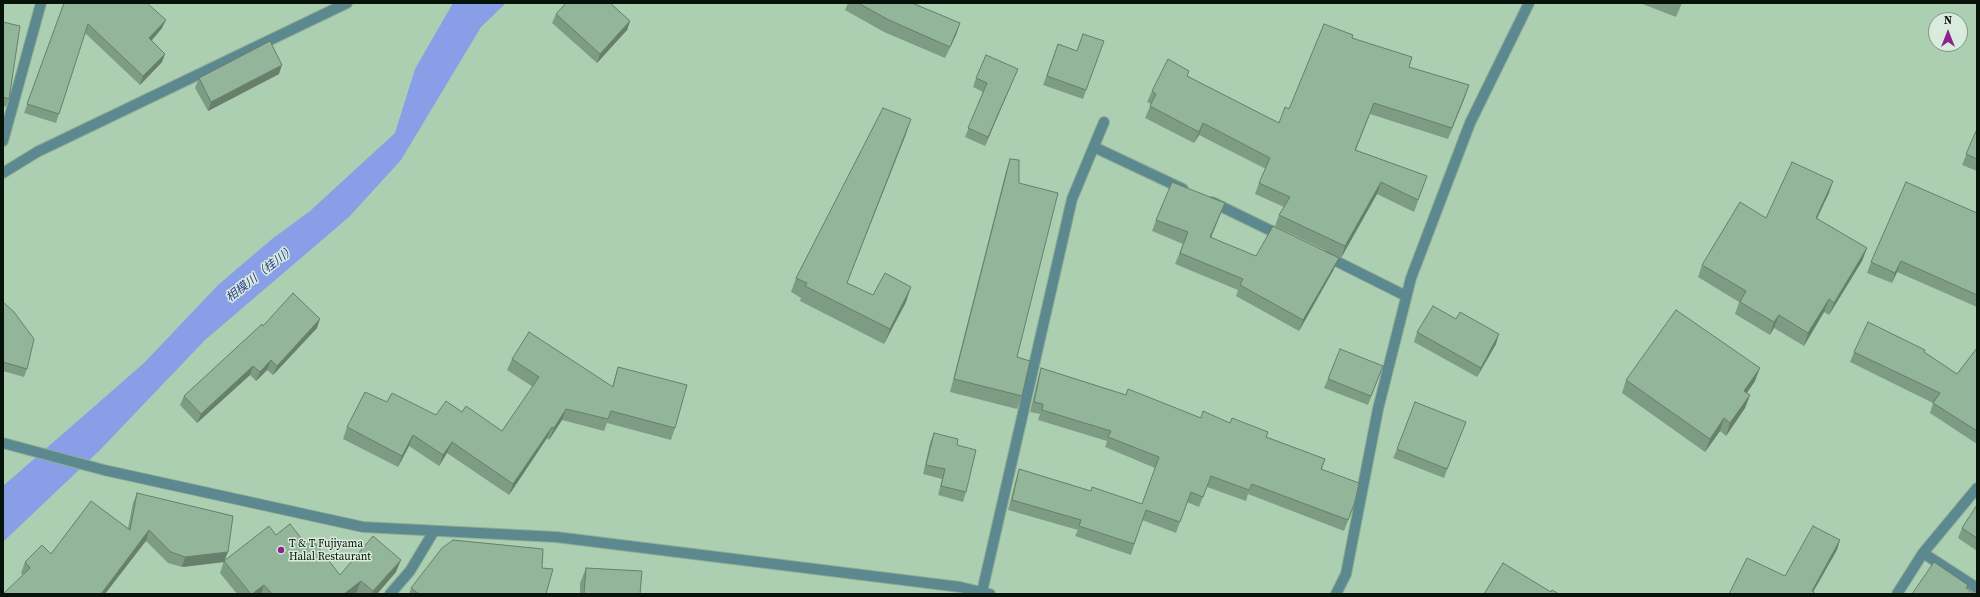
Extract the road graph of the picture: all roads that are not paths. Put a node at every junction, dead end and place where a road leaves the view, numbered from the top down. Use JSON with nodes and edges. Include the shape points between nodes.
{"nodes":[{"id":1,"x":41,"y":3,"type":"edge"},
{"id":2,"x":347,"y":3,"type":"edge"},
{"id":3,"x":1529,"y":3,"type":"edge"},
{"id":4,"x":1104,"y":122,"type":"dead end"},
{"id":5,"x":3,"y":141,"type":"edge"},
{"id":6,"x":1094,"y":147,"type":"junction"},
{"id":7,"x":3,"y":173,"type":"edge"},
{"id":8,"x":1292,"y":241,"type":"edge"},
{"id":9,"x":1314,"y":251,"type":"edge"},
{"id":10,"x":1406,"y":296,"type":"junction"},
{"id":11,"x":3,"y":443,"type":"edge"},
{"id":12,"x":1977,"y":488,"type":"edge"},
{"id":13,"x":434,"y":531,"type":"junction"},
{"id":14,"x":1923,"y":553,"type":"junction"},
{"id":15,"x":1977,"y":588,"type":"edge"},
{"id":16,"x":986,"y":593,"type":"edge"},
{"id":17,"x":390,"y":594,"type":"edge"},
{"id":18,"x":1336,"y":594,"type":"edge"},
{"id":19,"x":1897,"y":594,"type":"edge"}],
"edges":[{"from":1,"to":5,"type":"street"},
{"from":2,"to":7,"type":"street","via":[[37,152]]},
{"from":3,"to":10,"type":"street","via":[[1454,161]]},
{"from":4,"to":6,"type":"street"},
{"from":6,"to":8,"type":"street"},
{"from":6,"to":16,"type":"street","via":[[1072,199]]},
{"from":9,"to":10,"type":"street"},
{"from":10,"to":18,"type":"street","via":[[1378,409],[1346,574]]},
{"from":11,"to":13,"type":"street","via":[[104,470],[363,527]]},
{"from":12,"to":14,"type":"street"},
{"from":13,"to":16,"type":"street","via":[[556,537],[960,587]]},
{"from":13,"to":17,"type":"street","via":[[410,571]]},
{"from":14,"to":15,"type":"street"},
{"from":14,"to":19,"type":"street"}]}
